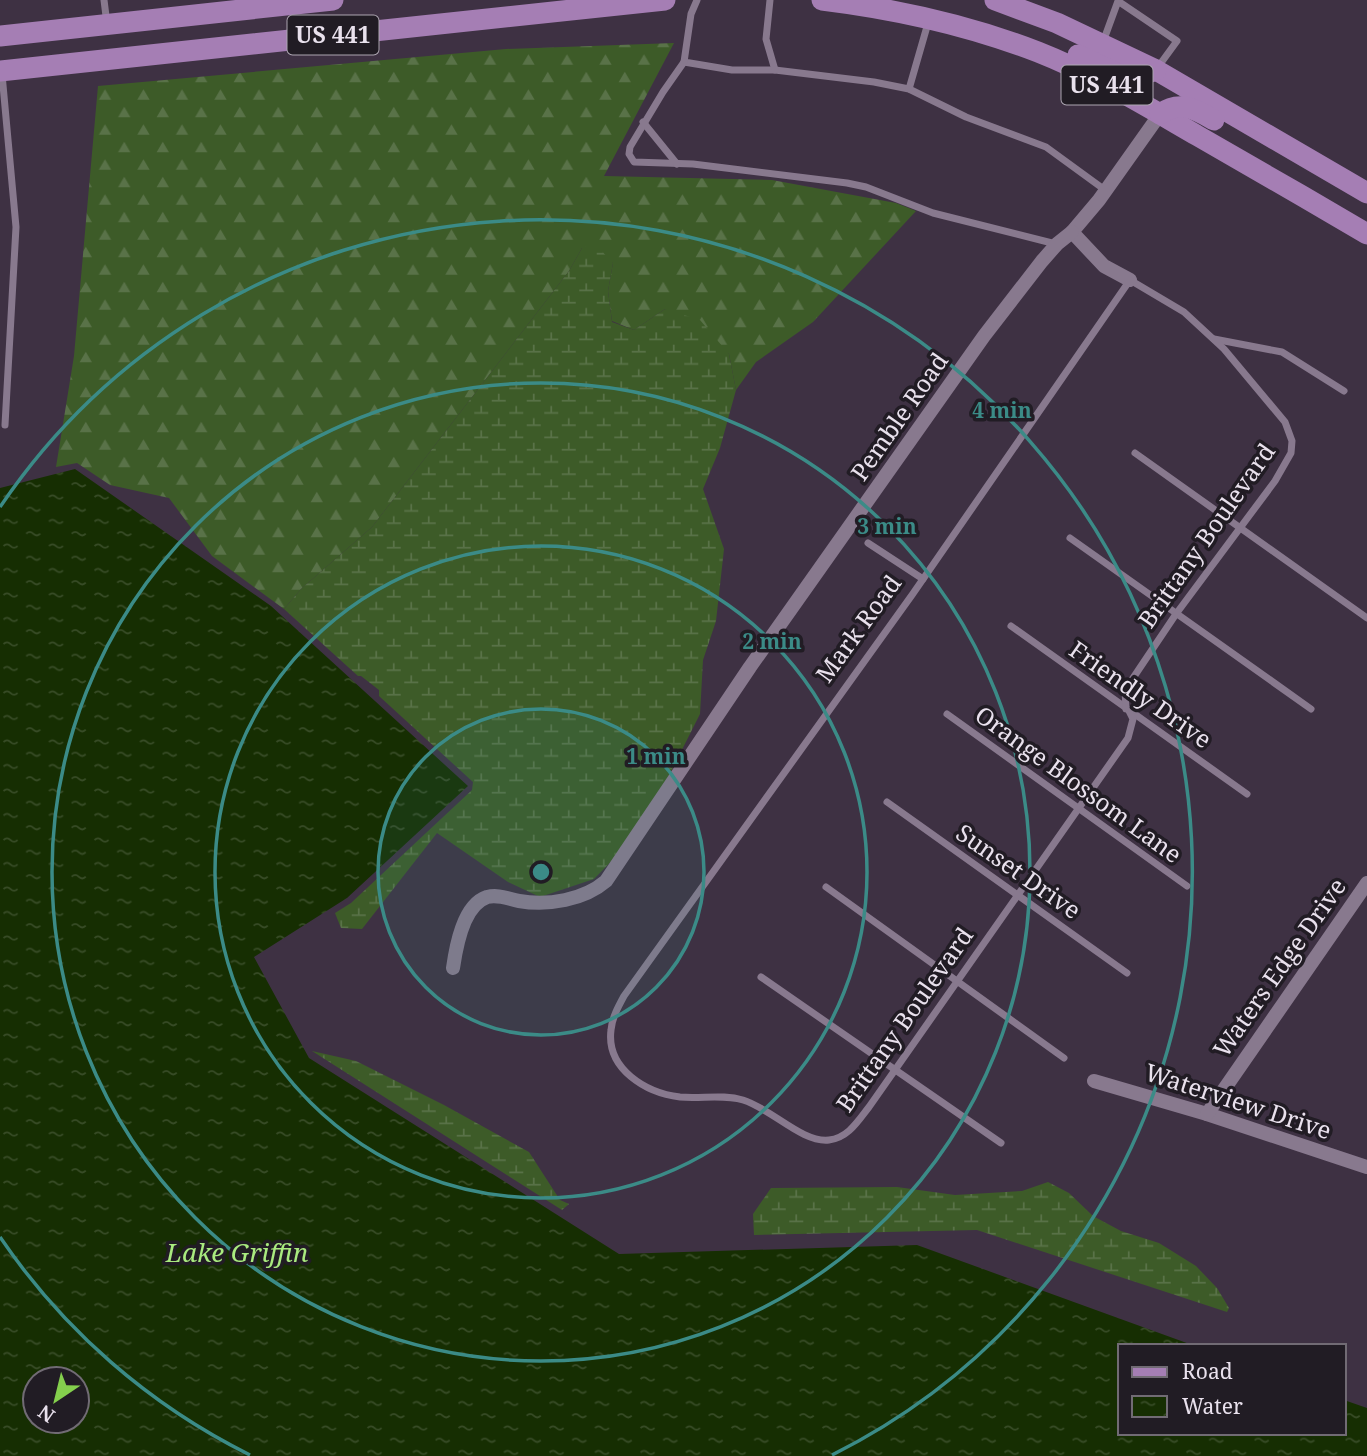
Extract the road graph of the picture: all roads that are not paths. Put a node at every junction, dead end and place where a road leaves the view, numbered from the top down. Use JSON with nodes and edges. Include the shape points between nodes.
{"nodes":[{"id":1,"x":104,"y":0,"type":"edge"},
{"id":2,"x":333,"y":0,"type":"edge"},
{"id":3,"x":665,"y":0,"type":"edge"},
{"id":4,"x":698,"y":0,"type":"edge"},
{"id":5,"x":770,"y":0,"type":"edge"},
{"id":6,"x":822,"y":0,"type":"edge"},
{"id":7,"x":995,"y":0,"type":"edge"},
{"id":8,"x":1117,"y":1,"type":"edge"},
{"id":9,"x":192,"y":15,"type":"junction"},
{"id":10,"x":930,"y":18,"type":"junction"},
{"id":11,"x":107,"y":24,"type":"junction"},
{"id":12,"x":0,"y":36,"type":"edge"},
{"id":13,"x":999,"y":38,"type":"junction"},
{"id":14,"x":1103,"y":43,"type":"junction"},
{"id":15,"x":158,"y":54,"type":"junction"},
{"id":16,"x":684,"y":62,"type":"junction"},
{"id":17,"x":70,"y":63,"type":"junction"},
{"id":18,"x":775,"y":70,"type":"junction"},
{"id":19,"x":1156,"y":70,"type":"junction"},
{"id":20,"x":1,"y":71,"type":"edge"},
{"id":21,"x":909,"y":89,"type":"junction"},
{"id":22,"x":1160,"y":114,"type":"junction"},
{"id":23,"x":643,"y":122,"type":"junction"},
{"id":24,"x":677,"y":164,"type":"junction"},
{"id":25,"x":1339,"y":176,"type":"junction"},
{"id":26,"x":1106,"y":190,"type":"junction"},
{"id":27,"x":1367,"y":193,"type":"edge"},
{"id":28,"x":1072,"y":232,"type":"junction"},
{"id":29,"x":1367,"y":234,"type":"edge"},
{"id":30,"x":1057,"y":244,"type":"junction"},
{"id":31,"x":1130,"y":280,"type":"junction"},
{"id":32,"x":1214,"y":339,"type":"junction"},
{"id":33,"x":1344,"y":390,"type":"dead end"},
{"id":34,"x":5,"y":425,"type":"dead end"},
{"id":35,"x":1135,"y":453,"type":"dead end"},
{"id":36,"x":1240,"y":529,"type":"junction"},
{"id":37,"x":1070,"y":538,"type":"dead end"},
{"id":38,"x":868,"y":543,"type":"dead end"},
{"id":39,"x":923,"y":579,"type":"junction"},
{"id":40,"x":1175,"y":614,"type":"junction"},
{"id":41,"x":1367,"y":618,"type":"edge"},
{"id":42,"x":1011,"y":626,"type":"dead end"},
{"id":43,"x":1311,"y":709,"type":"dead end"},
{"id":44,"x":1128,"y":710,"type":"junction"},
{"id":45,"x":947,"y":715,"type":"dead end"},
{"id":46,"x":1247,"y":794,"type":"dead end"},
{"id":47,"x":887,"y":802,"type":"dead end"},
{"id":48,"x":1079,"y":809,"type":"junction"},
{"id":49,"x":1367,"y":883,"type":"edge"},
{"id":50,"x":1187,"y":886,"type":"dead end"},
{"id":51,"x":826,"y":887,"type":"dead end"},
{"id":52,"x":1017,"y":895,"type":"junction"},
{"id":53,"x":662,"y":944,"type":"joint"},
{"id":54,"x":453,"y":968,"type":"dead end"},
{"id":55,"x":1128,"y":973,"type":"dead end"},
{"id":56,"x":761,"y":978,"type":"dead end"},
{"id":57,"x":957,"y":981,"type":"junction"},
{"id":58,"x":1064,"y":1058,"type":"dead end"},
{"id":59,"x":894,"y":1069,"type":"junction"},
{"id":60,"x":1094,"y":1081,"type":"dead end"},
{"id":61,"x":1207,"y":1114,"type":"junction"},
{"id":62,"x":1001,"y":1143,"type":"dead end"},
{"id":63,"x":1367,"y":1167,"type":"edge"}],
"edges":[{"from":1,"to":11,"type":"lane"},
{"from":2,"to":9,"type":"main road","number":"US 441"},
{"from":3,"to":15,"type":"main road","number":"US 441"},
{"from":4,"to":16,"type":"lane","via":[[691,14]]},
{"from":5,"to":18,"type":"lane","via":[[766,39]]},
{"from":6,"to":10,"type":"main road","number":"US 441"},
{"from":7,"to":14,"type":"main road","number":"US 441"},
{"from":8,"to":14,"type":"lane"},
{"from":8,"to":19,"type":"lane","via":[[1177,41]]},
{"from":9,"to":11,"type":"main road","number":"US 441"},
{"from":9,"to":15,"type":"main road","via":[[167,33]]},
{"from":10,"to":13,"type":"main road","number":"US 441"},
{"from":10,"to":21,"type":"lane"},
{"from":11,"to":12,"type":"main road","number":"US 441"},
{"from":11,"to":17,"type":"main road","via":[[93,48]]},
{"from":13,"to":19,"type":"main road","via":[[1048,42],[1127,78]]},
{"from":13,"to":22,"type":"main road","number":"US 441","via":[[1099,80]]},
{"from":14,"to":19,"type":"main road","number":"US 441"},
{"from":15,"to":17,"type":"main road","number":"US 441"},
{"from":16,"to":18,"type":"lane","via":[[732,70]]},
{"from":16,"to":23,"type":"lane"},
{"from":17,"to":20,"type":"main road","number":"US 441"},
{"from":18,"to":21,"type":"lane"},
{"from":19,"to":25,"type":"main road","number":"US 441"},
{"from":20,"to":34,"type":"lane","via":[[16,227]]},
{"from":21,"to":26,"type":"lane","via":[[966,117],[1046,147]]},
{"from":22,"to":25,"type":"main road","via":[[1168,108],[1190,106],[1294,166]]},
{"from":22,"to":26,"type":"street"},
{"from":22,"to":29,"type":"main road","number":"US 441"},
{"from":23,"to":24,"type":"lane"},
{"from":23,"to":24,"type":"lane","via":[[630,147],[634,162]]},
{"from":24,"to":30,"type":"lane","via":[[857,185],[933,213]]},
{"from":25,"to":27,"type":"main road","number":"US 441"},
{"from":26,"to":28,"type":"street"},
{"from":28,"to":30,"type":"street","name":"Pemble Road"},
{"from":28,"to":31,"type":"street","via":[[1104,266]]},
{"from":30,"to":54,"type":"street","name":"Pemble Road","via":[[984,336],[606,881],[573,899],[534,902],[488,897],[463,926]]},
{"from":31,"to":32,"type":"lane","name":"Brittany Boulevard","via":[[1184,312]]},
{"from":31,"to":39,"type":"lane","name":"Mark Road"},
{"from":32,"to":33,"type":"lane","via":[[1282,352]]},
{"from":32,"to":36,"type":"lane","name":"Brittany Boulevard","via":[[1284,422],[1292,441],[1285,465]]},
{"from":35,"to":36,"type":"lane"},
{"from":36,"to":40,"type":"lane","name":"Brittany Boulevard"},
{"from":36,"to":41,"type":"lane"},
{"from":37,"to":40,"type":"lane"},
{"from":38,"to":39,"type":"lane"},
{"from":39,"to":53,"type":"lane","name":"Mark Road"},
{"from":40,"to":43,"type":"lane"},
{"from":40,"to":44,"type":"lane","name":"Brittany Boulevard","via":[[1125,690]]},
{"from":42,"to":44,"type":"lane","name":"Friendly Drive"},
{"from":44,"to":46,"type":"lane","name":"Friendly Drive"},
{"from":44,"to":48,"type":"lane","name":"Brittany Boulevard","via":[[1133,719],[1128,738]]},
{"from":45,"to":48,"type":"lane","name":"Orange Blossom Lane"},
{"from":47,"to":52,"type":"lane","name":"Sunset Drive"},
{"from":48,"to":50,"type":"lane","name":"Orange Blossom Lane"},
{"from":48,"to":52,"type":"lane","name":"Brittany Boulevard"},
{"from":49,"to":61,"type":"street","name":"Waters Edge Drive"},
{"from":51,"to":57,"type":"lane"},
{"from":52,"to":55,"type":"lane","name":"Sunset Drive"},
{"from":52,"to":57,"type":"lane","name":"Brittany Boulevard"},
{"from":53,"to":59,"type":"lane","name":"Brittany Boulevard","via":[[624,996],[610,1033],[617,1061],[646,1088],[676,1097],[742,1100],[807,1136],[829,1140],[849,1132]]},
{"from":56,"to":59,"type":"lane"},
{"from":57,"to":58,"type":"lane"},
{"from":57,"to":59,"type":"lane","name":"Brittany Boulevard"},
{"from":59,"to":62,"type":"lane"},
{"from":60,"to":61,"type":"street","name":"Waterview Drive"},
{"from":61,"to":63,"type":"street","name":"Waterview Drive"}]}
